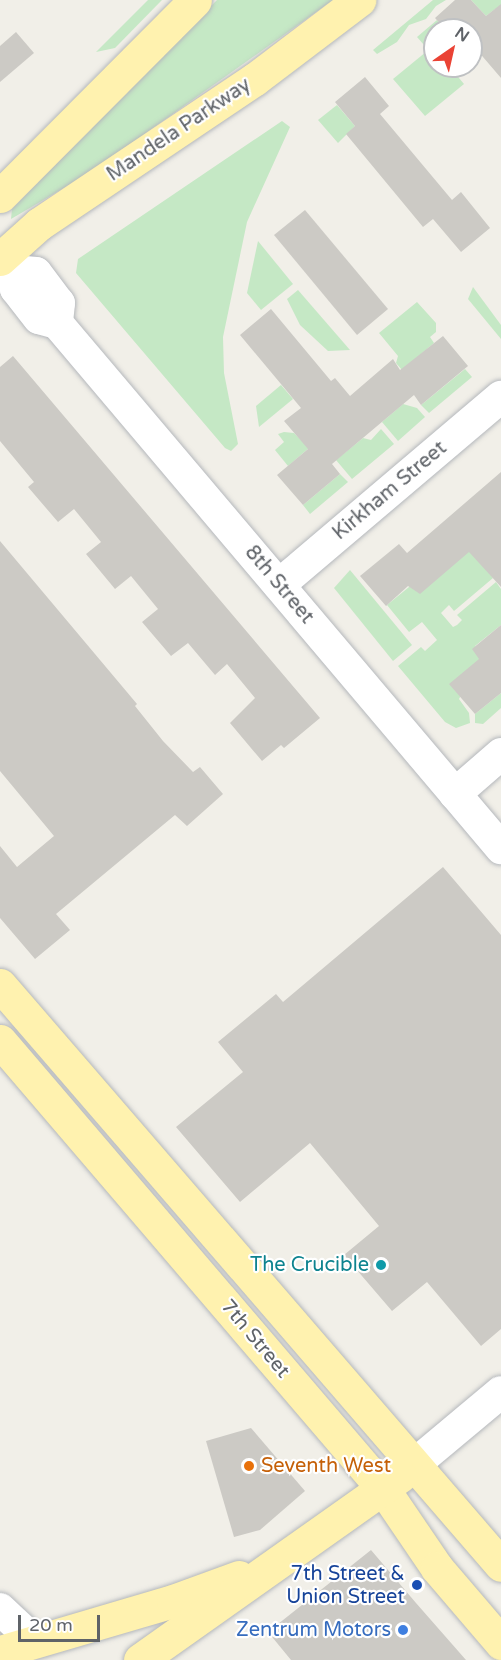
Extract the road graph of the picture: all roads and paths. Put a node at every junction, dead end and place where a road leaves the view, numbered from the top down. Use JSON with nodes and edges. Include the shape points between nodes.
{"nodes":[{"id":1,"x":195,"y":0,"type":"edge"},
{"id":2,"x":359,"y":0,"type":"edge"},
{"id":3,"x":0,"y":196,"type":"edge"},
{"id":4,"x":4,"y":261,"type":"edge"},
{"id":5,"x":501,"y":397,"type":"edge"},
{"id":6,"x":279,"y":585,"type":"junction"},
{"id":7,"x":501,"y":754,"type":"edge"},
{"id":8,"x":455,"y":794,"type":"junction"},
{"id":9,"x":501,"y":848,"type":"edge"},
{"id":10,"x":0,"y":985,"type":"edge"},
{"id":11,"x":0,"y":1041,"type":"edge"},
{"id":12,"x":501,"y":1392,"type":"edge"},
{"id":13,"x":415,"y":1464,"type":"junction"},
{"id":14,"x":384,"y":1490,"type":"junction"},
{"id":15,"x":283,"y":1560,"type":"junction"},
{"id":16,"x":501,"y":1565,"type":"edge"},
{"id":17,"x":0,"y":1609,"type":"edge"},
{"id":18,"x":501,"y":1643,"type":"edge"},
{"id":19,"x":41,"y":1651,"type":"edge"},
{"id":20,"x":0,"y":1652,"type":"edge"},
{"id":21,"x":140,"y":1660,"type":"edge"}],
"edges":[{"from":1,"to":3,"type":"main road"},
{"from":2,"to":4,"type":"main road","name":"Mandela Parkway","via":[[255,79],[39,224]]},
{"from":4,"to":6,"type":"street","name":"8th Street","via":[[36,273],[60,303],[57,323]]},
{"from":5,"to":6,"type":"street","name":"Kirkham Street"},
{"from":6,"to":8,"type":"street","name":"8th Street"},
{"from":7,"to":8,"type":"street"},
{"from":8,"to":9,"type":"street","name":"8th Street"},
{"from":10,"to":13,"type":"main road","name":"7th Street"},
{"from":11,"to":14,"type":"main road","name":"7th Street"},
{"from":12,"to":13,"type":"street"},
{"from":13,"to":14,"type":"main road"},
{"from":13,"to":16,"type":"main road","name":"7th Street"},
{"from":14,"to":15,"type":"main road"},
{"from":14,"to":18,"type":"main road","name":"7th Street","via":[[437,1568]]},
{"from":15,"to":19,"type":"main road"},
{"from":15,"to":21,"type":"main road"},
{"from":17,"to":19,"type":"street"},
{"from":19,"to":20,"type":"main road"}]}
